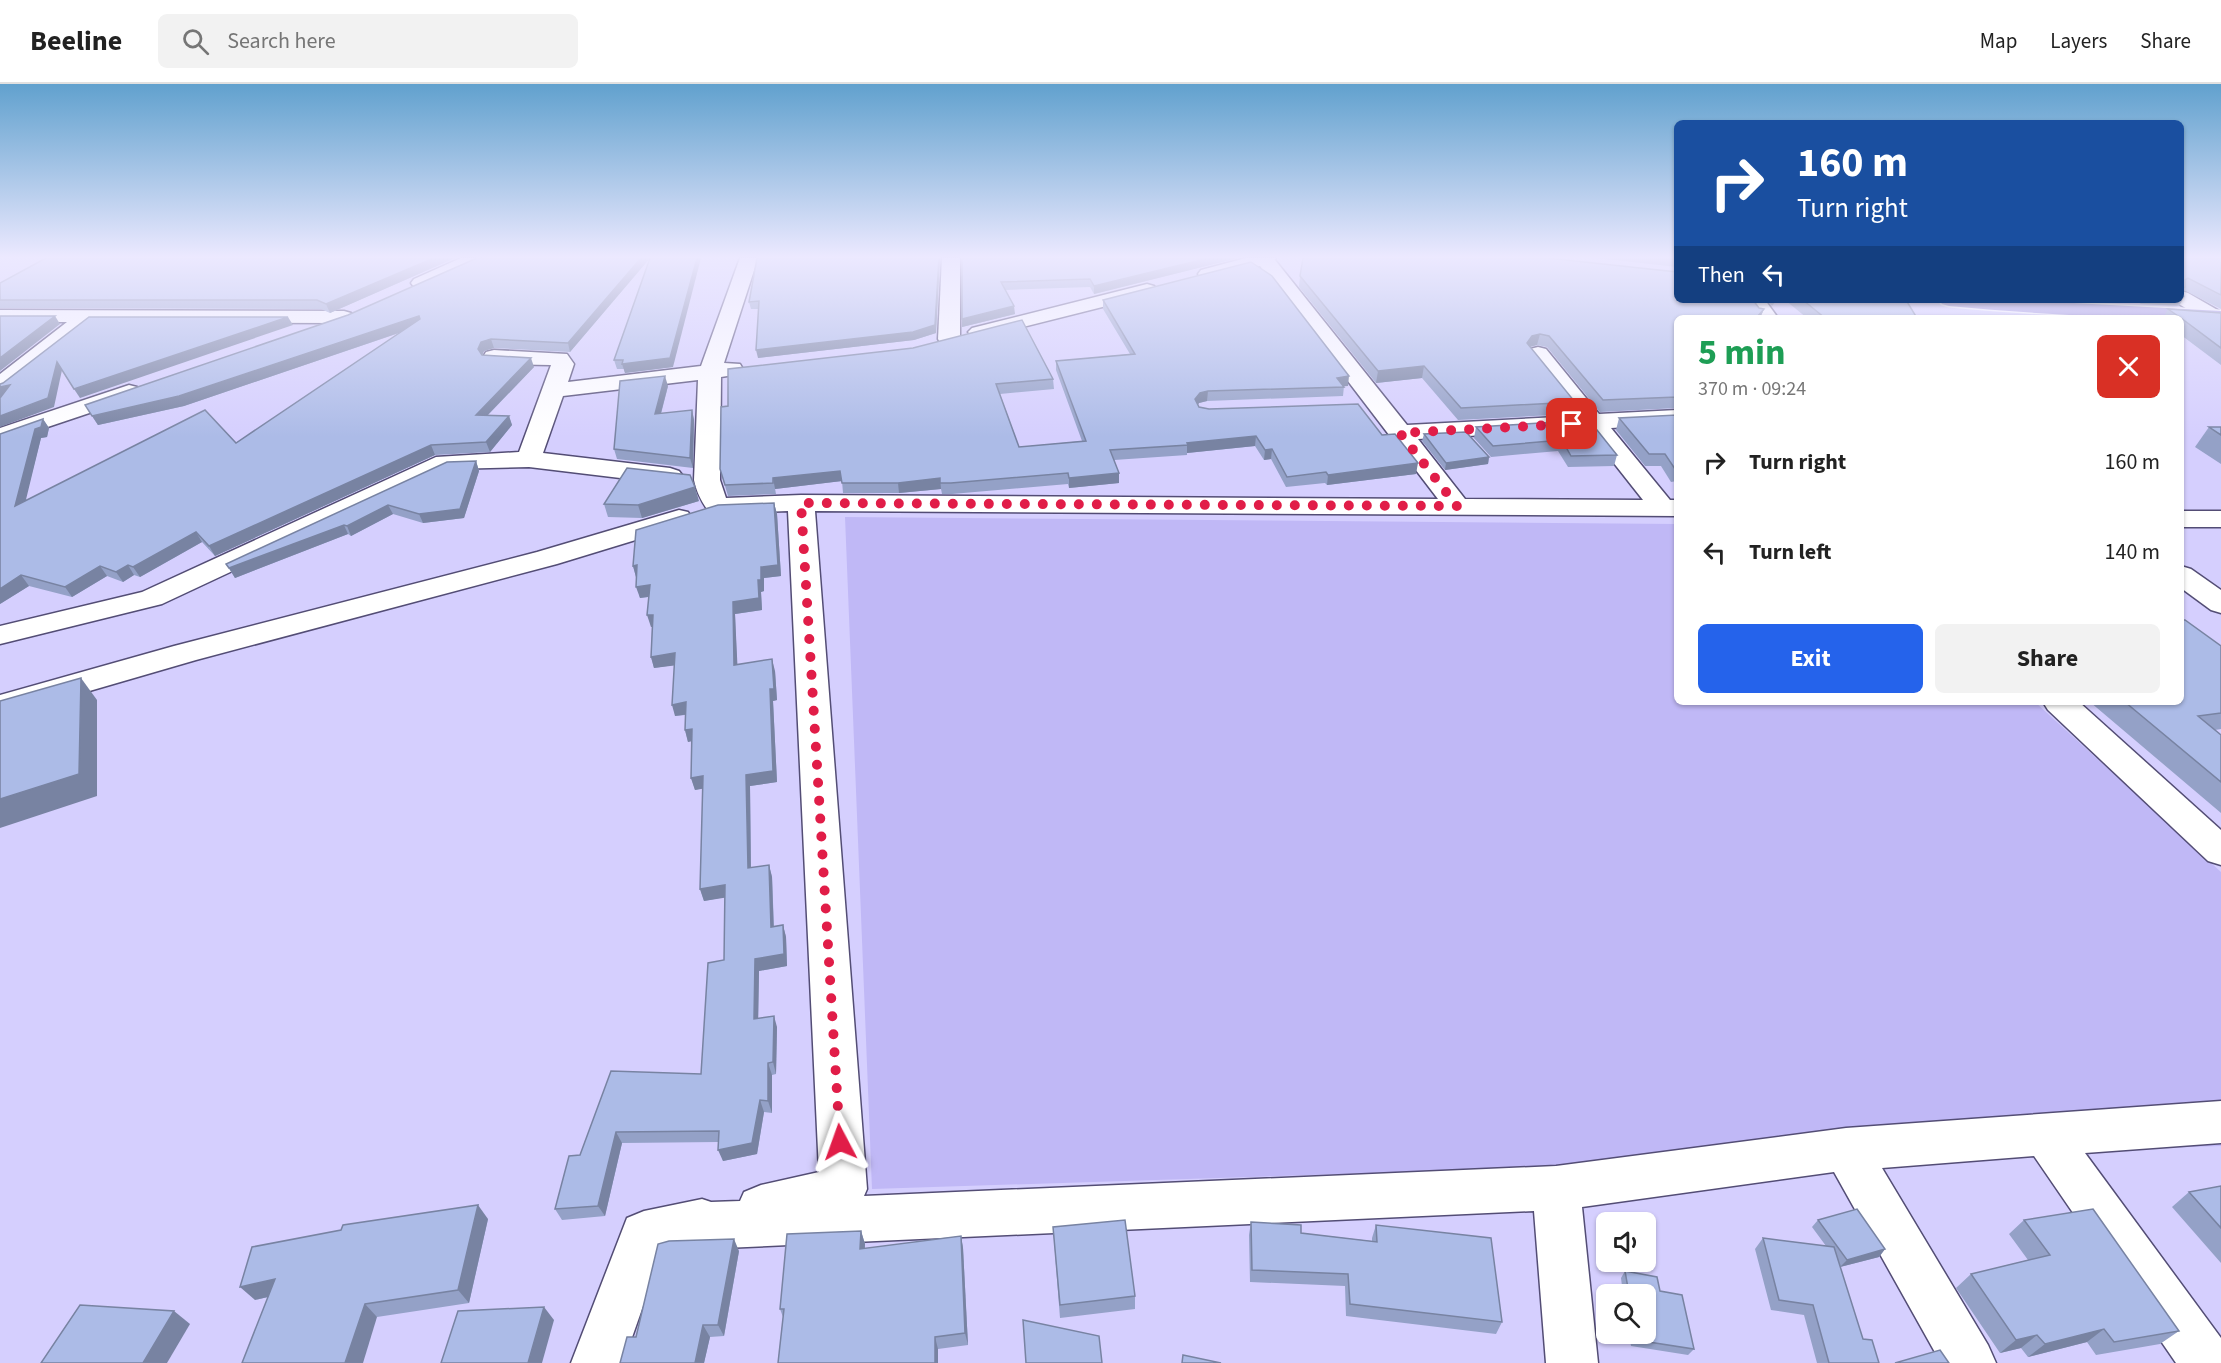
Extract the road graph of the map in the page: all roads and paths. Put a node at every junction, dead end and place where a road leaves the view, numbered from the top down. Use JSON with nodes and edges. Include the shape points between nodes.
{"nodes":[{"id":1,"x":86,"y":318,"type":"edge"},
{"id":2,"x":342,"y":318,"type":"edge"},
{"id":3,"x":728,"y":318,"type":"edge"},
{"id":4,"x":943,"y":318,"type":"edge"},
{"id":5,"x":1037,"y":318,"type":"edge"},
{"id":6,"x":1306,"y":318,"type":"edge"},
{"id":7,"x":289,"y":336,"type":"edge"},
{"id":8,"x":1538,"y":354,"type":"edge"},
{"id":9,"x":494,"y":357,"type":"edge"},
{"id":10,"x":755,"y":366,"type":"edge"},
{"id":11,"x":710,"y":371,"type":"junction"},
{"id":12,"x":0,"y":385,"type":"edge"},
{"id":13,"x":145,"y":387,"type":"edge"},
{"id":14,"x":555,"y":390,"type":"junction"},
{"id":15,"x":1674,"y":417,"type":"edge"},
{"id":16,"x":1594,"y":423,"type":"junction"},
{"id":17,"x":1400,"y":433,"type":"junction"},
{"id":18,"x":0,"y":436,"type":"edge"},
{"id":19,"x":529,"y":459,"type":"junction"},
{"id":20,"x":713,"y":493,"type":"junction"},
{"id":21,"x":801,"y":503,"type":"junction"},
{"id":22,"x":1457,"y":506,"type":"junction"},
{"id":23,"x":1670,"y":508,"type":"edge"},
{"id":24,"x":2184,"y":519,"type":"edge"},
{"id":25,"x":2221,"y":519,"type":"edge"},
{"id":26,"x":2184,"y":564,"type":"edge"},
{"id":27,"x":2184,"y":577,"type":"edge"},
{"id":28,"x":2221,"y":579,"type":"edge"},
{"id":29,"x":2221,"y":604,"type":"edge"},
{"id":30,"x":0,"y":635,"type":"edge"},
{"id":31,"x":2061,"y":705,"type":"edge"},
{"id":32,"x":0,"y":706,"type":"edge"},
{"id":33,"x":2221,"y":851,"type":"edge"},
{"id":34,"x":2221,"y":1122,"type":"edge"},
{"id":35,"x":2044,"y":1134,"type":"junction"},
{"id":36,"x":1846,"y":1149,"type":"junction"},
{"id":37,"x":1556,"y":1188,"type":"junction"},
{"id":38,"x":680,"y":1227,"type":"junction"},
{"id":39,"x":597,"y":1363,"type":"edge"},
{"id":40,"x":1572,"y":1363,"type":"edge"},
{"id":41,"x":1970,"y":1363,"type":"edge"},
{"id":42,"x":2208,"y":1363,"type":"edge"}],
"edges":[{"from":1,"to":12,"type":"street"},
{"from":2,"to":7,"type":"street"},
{"from":3,"to":11,"type":"street"},
{"from":4,"to":5,"type":"street","via":[[940,342]]},
{"from":6,"to":17,"type":"street","via":[[1365,404]]},
{"from":8,"to":16,"type":"street"},
{"from":9,"to":14,"type":"street","via":[[559,359],[562,364]]},
{"from":10,"to":11,"type":"street"},
{"from":11,"to":14,"type":"street"},
{"from":11,"to":20,"type":"street"},
{"from":13,"to":18,"type":"street"},
{"from":14,"to":19,"type":"street"},
{"from":15,"to":16,"type":"street"},
{"from":16,"to":17,"type":"street"},
{"from":16,"to":23,"type":"street"},
{"from":17,"to":22,"type":"street"},
{"from":19,"to":20,"type":"street"},
{"from":19,"to":30,"type":"street","via":[[445,462],[152,598]]},
{"from":20,"to":21,"type":"street"},
{"from":20,"to":32,"type":"street","via":[[548,558],[184,653]]},
{"from":21,"to":22,"type":"street"},
{"from":21,"to":38,"type":"street","via":[[843,1189]]},
{"from":22,"to":23,"type":"street"},
{"from":24,"to":25,"type":"street"},
{"from":26,"to":28,"type":"street"},
{"from":27,"to":29,"type":"street"},
{"from":31,"to":33,"type":"street"},
{"from":34,"to":35,"type":"street"},
{"from":35,"to":36,"type":"street"},
{"from":35,"to":42,"type":"street"},
{"from":36,"to":37,"type":"street"},
{"from":36,"to":41,"type":"street"},
{"from":37,"to":38,"type":"street"},
{"from":37,"to":40,"type":"street"},
{"from":38,"to":39,"type":"street","via":[[644,1235]]}]}
